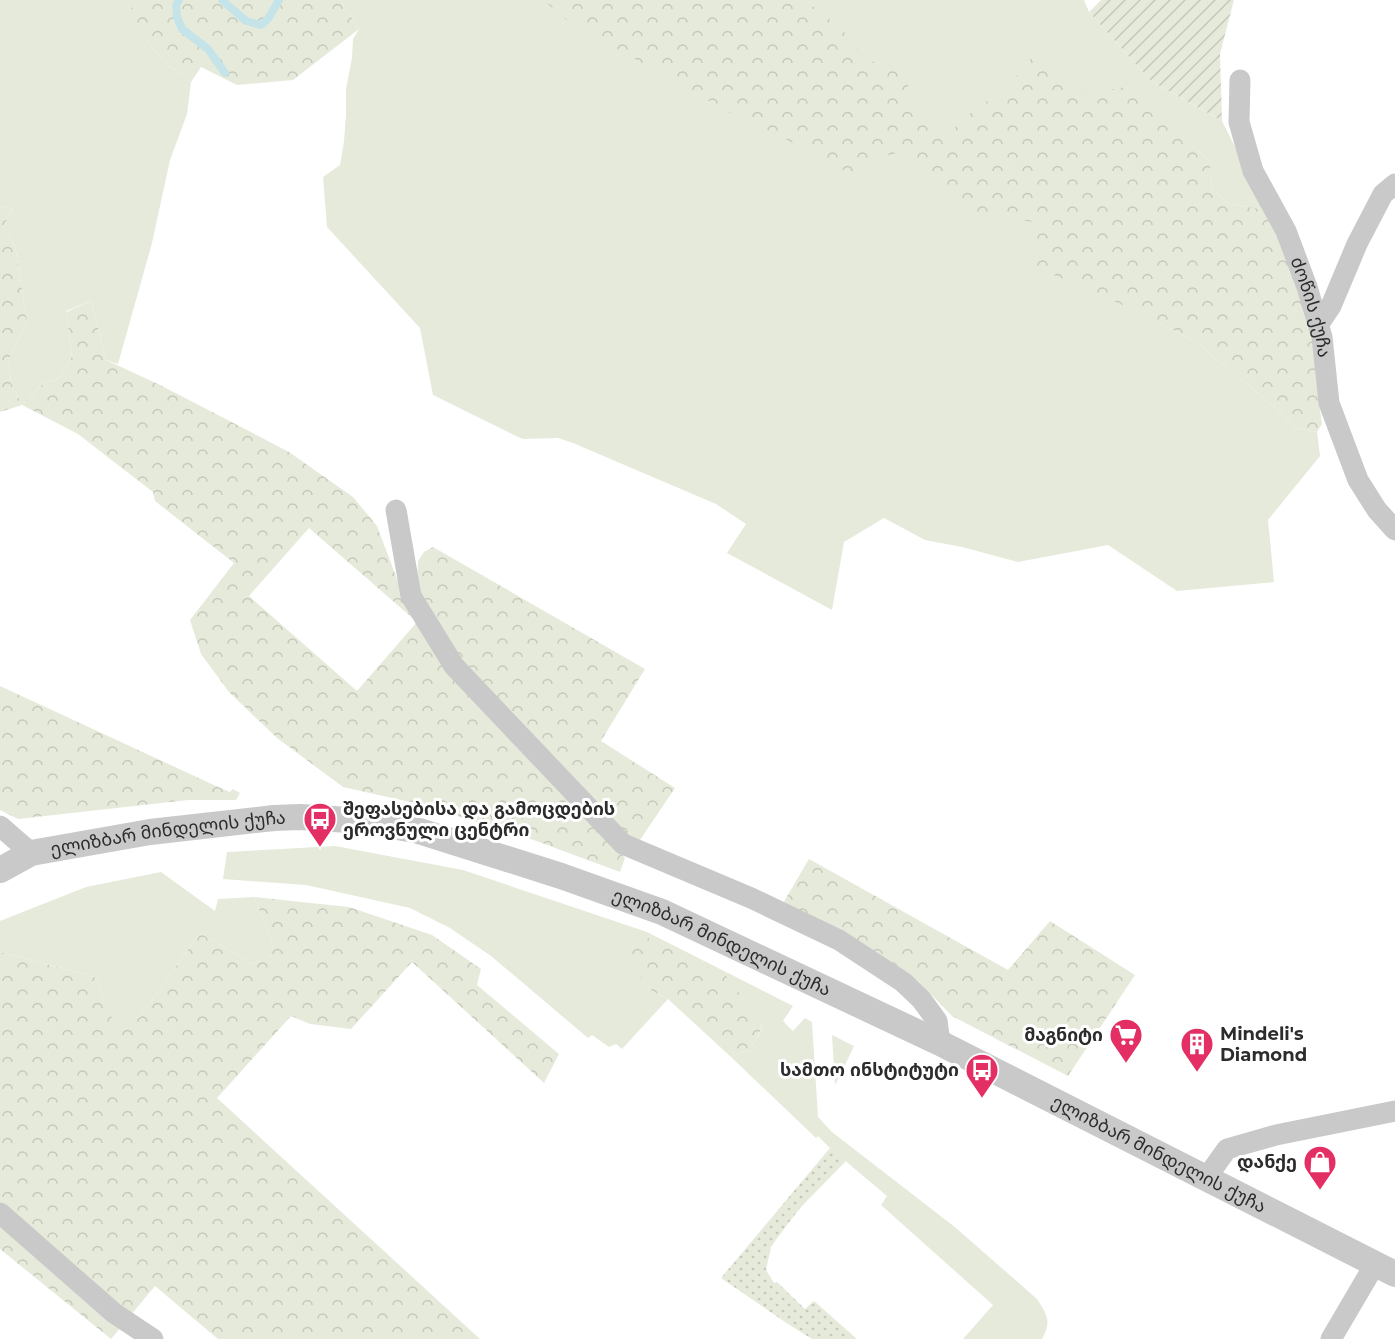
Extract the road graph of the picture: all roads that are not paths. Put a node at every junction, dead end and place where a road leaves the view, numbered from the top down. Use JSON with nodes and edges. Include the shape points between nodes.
{"nodes":[{"id":1,"x":1240,"y":80,"type":"dead end"},
{"id":2,"x":1395,"y":184,"type":"edge"},
{"id":3,"x":1318,"y":324,"type":"junction"},
{"id":4,"x":396,"y":510,"type":"dead end"},
{"id":5,"x":1395,"y":530,"type":"edge"},
{"id":6,"x":0,"y":826,"type":"edge"},
{"id":7,"x":31,"y":853,"type":"junction"},
{"id":8,"x":0,"y":870,"type":"edge"},
{"id":9,"x":940,"y":1043,"type":"junction"},
{"id":10,"x":1395,"y":1111,"type":"edge"},
{"id":11,"x":1207,"y":1177,"type":"junction"},
{"id":12,"x":0,"y":1214,"type":"edge"},
{"id":13,"x":1385,"y":1269,"type":"edge"},
{"id":14,"x":153,"y":1339,"type":"edge"},
{"id":15,"x":1331,"y":1339,"type":"edge"}],
"edges":[{"from":1,"to":3,"type":"street","name":"ძოწის ქუჩა","via":[[1239,122],[1253,171],[1286,231]]},
{"from":2,"to":3,"type":"street","via":[[1383,194],[1331,306]]},
{"from":3,"to":5,"type":"street","name":"ძოწის ქუჩა","via":[[1329,403],[1358,480]]},
{"from":4,"to":9,"type":"street","via":[[411,596],[454,666],[622,844],[839,940],[903,982],[921,999],[937,1022]]},
{"from":6,"to":7,"type":"street"},
{"from":7,"to":8,"type":"street","name":"ელიზბარ მინდელის ქუჩა"},
{"from":7,"to":9,"type":"street","name":"ელიზბარ მინდელის ქუჩა","via":[[150,832],[273,818],[365,820],[419,831],[662,912]]},
{"from":9,"to":11,"type":"street","name":"ელიზბარ მინდელის ქუჩა"},
{"from":10,"to":11,"type":"street","via":[[1227,1149]]},
{"from":11,"to":13,"type":"street","name":"ელიზბარ მინდელის ქუჩა"},
{"from":12,"to":14,"type":"street","via":[[114,1313]]},
{"from":13,"to":15,"type":"street"}]}
